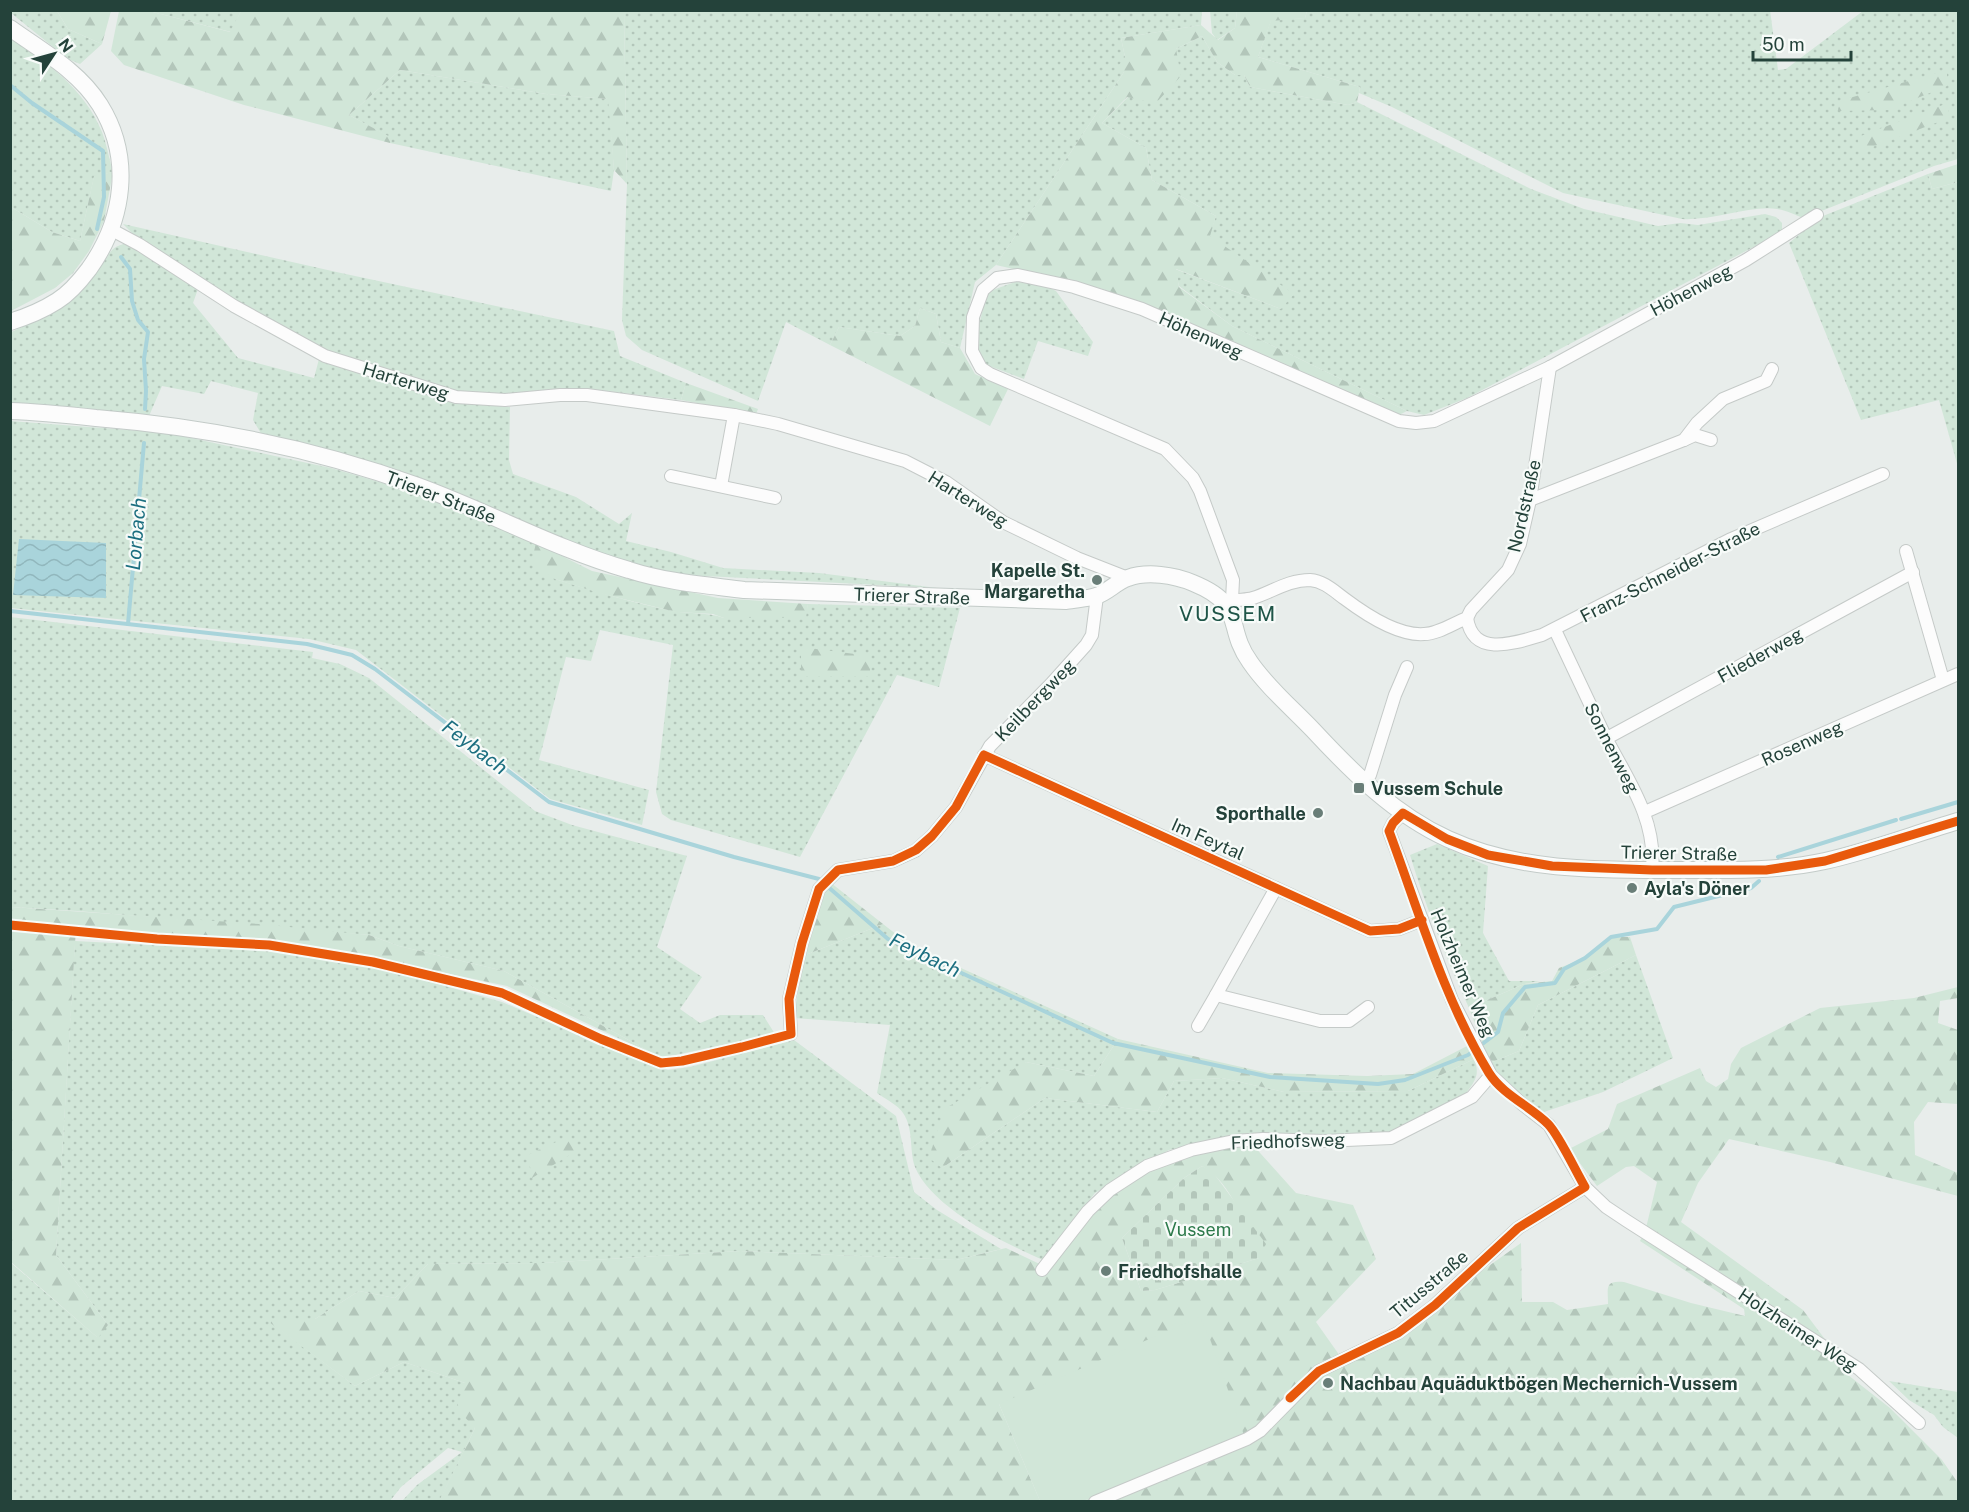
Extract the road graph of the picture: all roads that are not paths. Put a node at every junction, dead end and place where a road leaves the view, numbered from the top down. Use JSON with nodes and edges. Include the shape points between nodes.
{"nodes":[{"id":1,"x":10,"y":28,"type":"edge"},
{"id":2,"x":1817,"y":215,"type":"dead end"},
{"id":3,"x":112,"y":230,"type":"junction"},
{"id":4,"x":10,"y":322,"type":"edge"},
{"id":5,"x":1550,"y":367,"type":"junction"},
{"id":6,"x":1772,"y":369,"type":"dead end"},
{"id":7,"x":10,"y":411,"type":"edge"},
{"id":8,"x":734,"y":415,"type":"junction"},
{"id":9,"x":1684,"y":440,"type":"junction"},
{"id":10,"x":1711,"y":440,"type":"dead end"},
{"id":11,"x":1883,"y":474,"type":"dead end"},
{"id":12,"x":671,"y":476,"type":"dead end"},
{"id":13,"x":722,"y":486,"type":"junction"},
{"id":14,"x":775,"y":498,"type":"dead end"},
{"id":15,"x":1530,"y":500,"type":"junction"},
{"id":16,"x":1906,"y":551,"type":"dead end"},
{"id":17,"x":1913,"y":572,"type":"junction"},
{"id":18,"x":1128,"y":578,"type":"junction"},
{"id":19,"x":1097,"y":596,"type":"junction"},
{"id":20,"x":1229,"y":602,"type":"junction"},
{"id":21,"x":1467,"y":618,"type":"junction"},
{"id":22,"x":1555,"y":630,"type":"junction"},
{"id":23,"x":1407,"y":666,"type":"dead end"},
{"id":24,"x":1959,"y":674,"type":"edge"},
{"id":25,"x":1943,"y":680,"type":"junction"},
{"id":26,"x":1607,"y":738,"type":"junction"},
{"id":27,"x":984,"y":755,"type":"junction"},
{"id":28,"x":1364,"y":782,"type":"junction"},
{"id":29,"x":1403,"y":813,"type":"junction"},
{"id":30,"x":1646,"y":813,"type":"junction"},
{"id":31,"x":1959,"y":821,"type":"edge"},
{"id":32,"x":1652,"y":870,"type":"junction"},
{"id":33,"x":1276,"y":888,"type":"junction"},
{"id":34,"x":1422,"y":920,"type":"junction"},
{"id":35,"x":1216,"y":995,"type":"junction"},
{"id":36,"x":1368,"y":1007,"type":"dead end"},
{"id":37,"x":1198,"y":1026,"type":"dead end"},
{"id":38,"x":790,"y":1034,"type":"dead end"},
{"id":39,"x":1491,"y":1076,"type":"junction"},
{"id":40,"x":1585,"y":1187,"type":"junction"},
{"id":41,"x":1042,"y":1270,"type":"dead end"},
{"id":42,"x":1919,"y":1423,"type":"dead end"},
{"id":43,"x":1095,"y":1502,"type":"edge"}],
"edges":[{"from":1,"to":3,"type":"main road","via":[[81,79],[100,105],[115,136],[120,164],[120,194]]},
{"from":2,"to":5,"type":"street","name":"Höhenweg","via":[[1746,260]]},
{"from":3,"to":4,"type":"main road","via":[[78,284],[57,301]]},
{"from":3,"to":8,"type":"street","name":"Harterweg","via":[[234,306],[325,356],[456,397],[518,400],[575,394]]},
{"from":5,"to":15,"type":"street","name":"Nordstraße"},
{"from":5,"to":20,"type":"street","name":"Höhenweg","via":[[1434,420],[1401,422],[1142,309],[1047,280],[1018,275],[997,278],[984,290],[974,317],[972,351],[981,368],[1165,449],[1200,491],[1233,580]]},
{"from":6,"to":9,"type":"street","via":[[1766,381],[1722,399]]},
{"from":7,"to":19,"type":"main road","name":"Trierer Straße","via":[[173,425],[336,460],[418,486],[580,554],[672,581],[744,590],[899,596],[1050,601]]},
{"from":8,"to":13,"type":"street"},
{"from":8,"to":18,"type":"street","name":"Harterweg","via":[[905,461],[946,482],[1003,522]]},
{"from":9,"to":10,"type":"street","via":[[1695,435]]},
{"from":9,"to":15,"type":"street"},
{"from":11,"to":22,"type":"street","name":"Franz-Schneider-Straße","via":[[1730,540]]},
{"from":12,"to":13,"type":"street"},
{"from":13,"to":14,"type":"street"},
{"from":15,"to":21,"type":"street","name":"Nordstraße","via":[[1520,544],[1508,570]]},
{"from":16,"to":17,"type":"street"},
{"from":17,"to":25,"type":"street"},
{"from":17,"to":26,"type":"street","name":"Fliederweg"},
{"from":18,"to":19,"type":"main road","name":"Trierer Straße"},
{"from":18,"to":20,"type":"main road","name":"Trierer Straße","via":[[1178,577]]},
{"from":19,"to":27,"type":"street","name":"Keilbergweg","via":[[1092,635],[1086,645]]},
{"from":20,"to":21,"type":"street","via":[[1253,598],[1285,584],[1312,580],[1324,583],[1389,627],[1426,634]]},
{"from":20,"to":28,"type":"main road","name":"Trierer Straße","via":[[1241,646],[1256,671]]},
{"from":21,"to":22,"type":"street","name":"Franz-Schneider-Straße","via":[[1471,633],[1491,645],[1518,642]]},
{"from":22,"to":26,"type":"street","name":"Sonnenweg"},
{"from":23,"to":28,"type":"street"},
{"from":24,"to":25,"type":"street","name":"Rosenweg"},
{"from":25,"to":30,"type":"street","name":"Rosenweg"},
{"from":26,"to":30,"type":"street","name":"Sonnenweg"},
{"from":27,"to":33,"type":"street","name":"Im Feytal"},
{"from":27,"to":38,"type":"street","name":"Keilbergweg","via":[[956,807],[916,850],[893,861],[838,870],[819,890],[789,999]]},
{"from":28,"to":29,"type":"main road","name":"Trierer Straße"},
{"from":29,"to":32,"type":"main road","name":"Trierer Straße","via":[[1447,839],[1488,855],[1552,866]]},
{"from":29,"to":34,"type":"street","name":"Holzheimer Weg","via":[[1389,831]]},
{"from":30,"to":32,"type":"street","name":"Sonnenweg","via":[[1652,841]]},
{"from":31,"to":32,"type":"main road","name":"Trierer Straße","via":[[1825,861],[1766,870]]},
{"from":33,"to":34,"type":"street","name":"Im Feytal","via":[[1370,931],[1399,929]]},
{"from":33,"to":35,"type":"street"},
{"from":34,"to":39,"type":"street","name":"Holzheimer Weg","via":[[1452,1000]]},
{"from":35,"to":36,"type":"street","via":[[1320,1021],[1349,1021]]},
{"from":35,"to":37,"type":"street"},
{"from":39,"to":40,"type":"street","name":"Holzheimer Weg","via":[[1549,1125]]},
{"from":39,"to":41,"type":"street","name":"Friedhofsweg","via":[[1472,1096],[1391,1138],[1234,1141],[1191,1150],[1147,1166],[1110,1190],[1088,1211]]},
{"from":40,"to":42,"type":"street","name":"Holzheimer Weg","via":[[1627,1221],[1859,1369]]},
{"from":40,"to":43,"type":"street","name":"Titusstraße","via":[[1518,1228],[1435,1305],[1398,1333],[1319,1371],[1260,1431]]}]}
